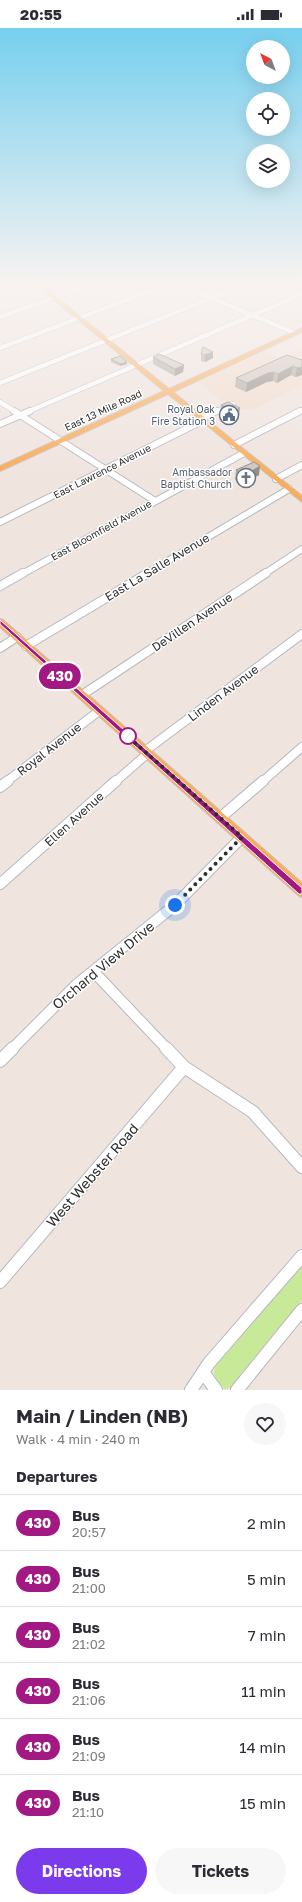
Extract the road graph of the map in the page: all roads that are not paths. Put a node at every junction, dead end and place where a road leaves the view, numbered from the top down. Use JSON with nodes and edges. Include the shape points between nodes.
{"nodes":[{"id":1,"x":87,"y":349,"type":"edge"},
{"id":2,"x":115,"y":349,"type":"edge"},
{"id":3,"x":175,"y":349,"type":"edge"},
{"id":4,"x":260,"y":349,"type":"edge"},
{"id":5,"x":136,"y":365,"type":"junction"},
{"id":6,"x":0,"y":383,"type":"edge"},
{"id":7,"x":169,"y":390,"type":"junction"},
{"id":8,"x":0,"y":402,"type":"edge"},
{"id":9,"x":233,"y":404,"type":"edge"},
{"id":10,"x":302,"y":410,"type":"edge"},
{"id":11,"x":21,"y":415,"type":"junction"},
{"id":12,"x":203,"y":419,"type":"junction"},
{"id":13,"x":0,"y":424,"type":"edge"},
{"id":14,"x":60,"y":441,"type":"junction"},
{"id":15,"x":234,"y":445,"type":"junction"},
{"id":16,"x":244,"y":453,"type":"junction"},
{"id":17,"x":302,"y":465,"type":"edge"},
{"id":18,"x":0,"y":469,"type":"edge"},
{"id":19,"x":105,"y":469,"type":"junction"},
{"id":20,"x":276,"y":479,"type":"junction"},
{"id":21,"x":289,"y":489,"type":"junction"},
{"id":22,"x":302,"y":500,"type":"edge"},
{"id":23,"x":155,"y":501,"type":"junction"},
{"id":24,"x":0,"y":522,"type":"edge"},
{"id":25,"x":302,"y":549,"type":"edge"},
{"id":26,"x":0,"y":586,"type":"edge"},
{"id":27,"x":0,"y":622,"type":"edge"},
{"id":28,"x":302,"y":634,"type":"edge"},
{"id":29,"x":17,"y":637,"type":"junction"},
{"id":30,"x":26,"y":646,"type":"junction"},
{"id":31,"x":0,"y":648,"type":"edge"},
{"id":32,"x":82,"y":695,"type":"junction"},
{"id":33,"x":99,"y":711,"type":"junction"},
{"id":34,"x":302,"y":747,"type":"edge"},
{"id":35,"x":146,"y":752,"type":"junction"},
{"id":36,"x":0,"y":787,"type":"edge"},
{"id":37,"x":220,"y":818,"type":"junction"},
{"id":38,"x":242,"y":837,"type":"junction"},
{"id":39,"x":0,"y":884,"type":"edge"},
{"id":40,"x":302,"y":891,"type":"edge"},
{"id":41,"x":93,"y":971,"type":"junction"},
{"id":42,"x":0,"y":1061,"type":"edge"},
{"id":43,"x":184,"y":1068,"type":"junction"},
{"id":44,"x":302,"y":1167,"type":"edge"},
{"id":45,"x":302,"y":1256,"type":"edge"},
{"id":46,"x":0,"y":1282,"type":"edge"},
{"id":47,"x":302,"y":1310,"type":"edge"},
{"id":48,"x":203,"y":1372,"type":"junction"},
{"id":49,"x":191,"y":1390,"type":"edge"},
{"id":50,"x":216,"y":1390,"type":"edge"},
{"id":51,"x":237,"y":1390,"type":"edge"}],
"edges":[{"from":1,"to":6,"type":"street"},
{"from":2,"to":5,"type":"main road"},
{"from":3,"to":5,"type":"street"},
{"from":4,"to":7,"type":"main road","name":"East 13 Mile Road"},
{"from":5,"to":7,"type":"main road"},
{"from":5,"to":11,"type":"street"},
{"from":7,"to":12,"type":"main road"},
{"from":7,"to":14,"type":"main road","name":"East 13 Mile Road"},
{"from":8,"to":11,"type":"street"},
{"from":9,"to":12,"type":"street","name":"East Lawrence Avenue"},
{"from":10,"to":15,"type":"street"},
{"from":11,"to":13,"type":"street"},
{"from":11,"to":14,"type":"street"},
{"from":12,"to":15,"type":"main road"},
{"from":12,"to":19,"type":"street","name":"East Lawrence Avenue"},
{"from":14,"to":18,"type":"main road","name":"East 13 Mile Road"},
{"from":14,"to":19,"type":"street"},
{"from":15,"to":16,"type":"main road"},
{"from":16,"to":20,"type":"main road"},
{"from":16,"to":23,"type":"street","name":"East Bloomfield Avenue"},
{"from":17,"to":20,"type":"street"},
{"from":19,"to":23,"type":"street"},
{"from":19,"to":24,"type":"street","name":"East Lawrence Avenue"},
{"from":20,"to":21,"type":"main road"},
{"from":21,"to":22,"type":"main road"},
{"from":21,"to":30,"type":"street","name":"East La Salle Avenue"},
{"from":23,"to":26,"type":"street","name":"East Bloomfield Avenue"},
{"from":25,"to":32,"type":"street","name":"DeVillen Avenue"},
{"from":27,"to":29,"type":"main road"},
{"from":28,"to":35,"type":"street","name":"Linden Avenue"},
{"from":29,"to":30,"type":"main road"},
{"from":29,"to":31,"type":"street"},
{"from":30,"to":32,"type":"main road"},
{"from":32,"to":33,"type":"main road"},
{"from":33,"to":35,"type":"main road"},
{"from":33,"to":36,"type":"street","name":"Royal Avenue"},
{"from":34,"to":37,"type":"street"},
{"from":35,"to":37,"type":"main road"},
{"from":35,"to":39,"type":"street","name":"Ellen Avenue"},
{"from":37,"to":38,"type":"main road"},
{"from":38,"to":40,"type":"main road"},
{"from":38,"to":41,"type":"street","name":"Orchard View Drive","via":[[171,908]]},
{"from":41,"to":42,"type":"street","name":"Orchard View Drive"},
{"from":41,"to":43,"type":"street"},
{"from":43,"to":44,"type":"street","via":[[253,1112]]},
{"from":43,"to":46,"type":"street","name":"West Webster Road"},
{"from":45,"to":48,"type":"street"},
{"from":47,"to":51,"type":"street"},
{"from":48,"to":49,"type":"street"},
{"from":48,"to":50,"type":"street"}]}
